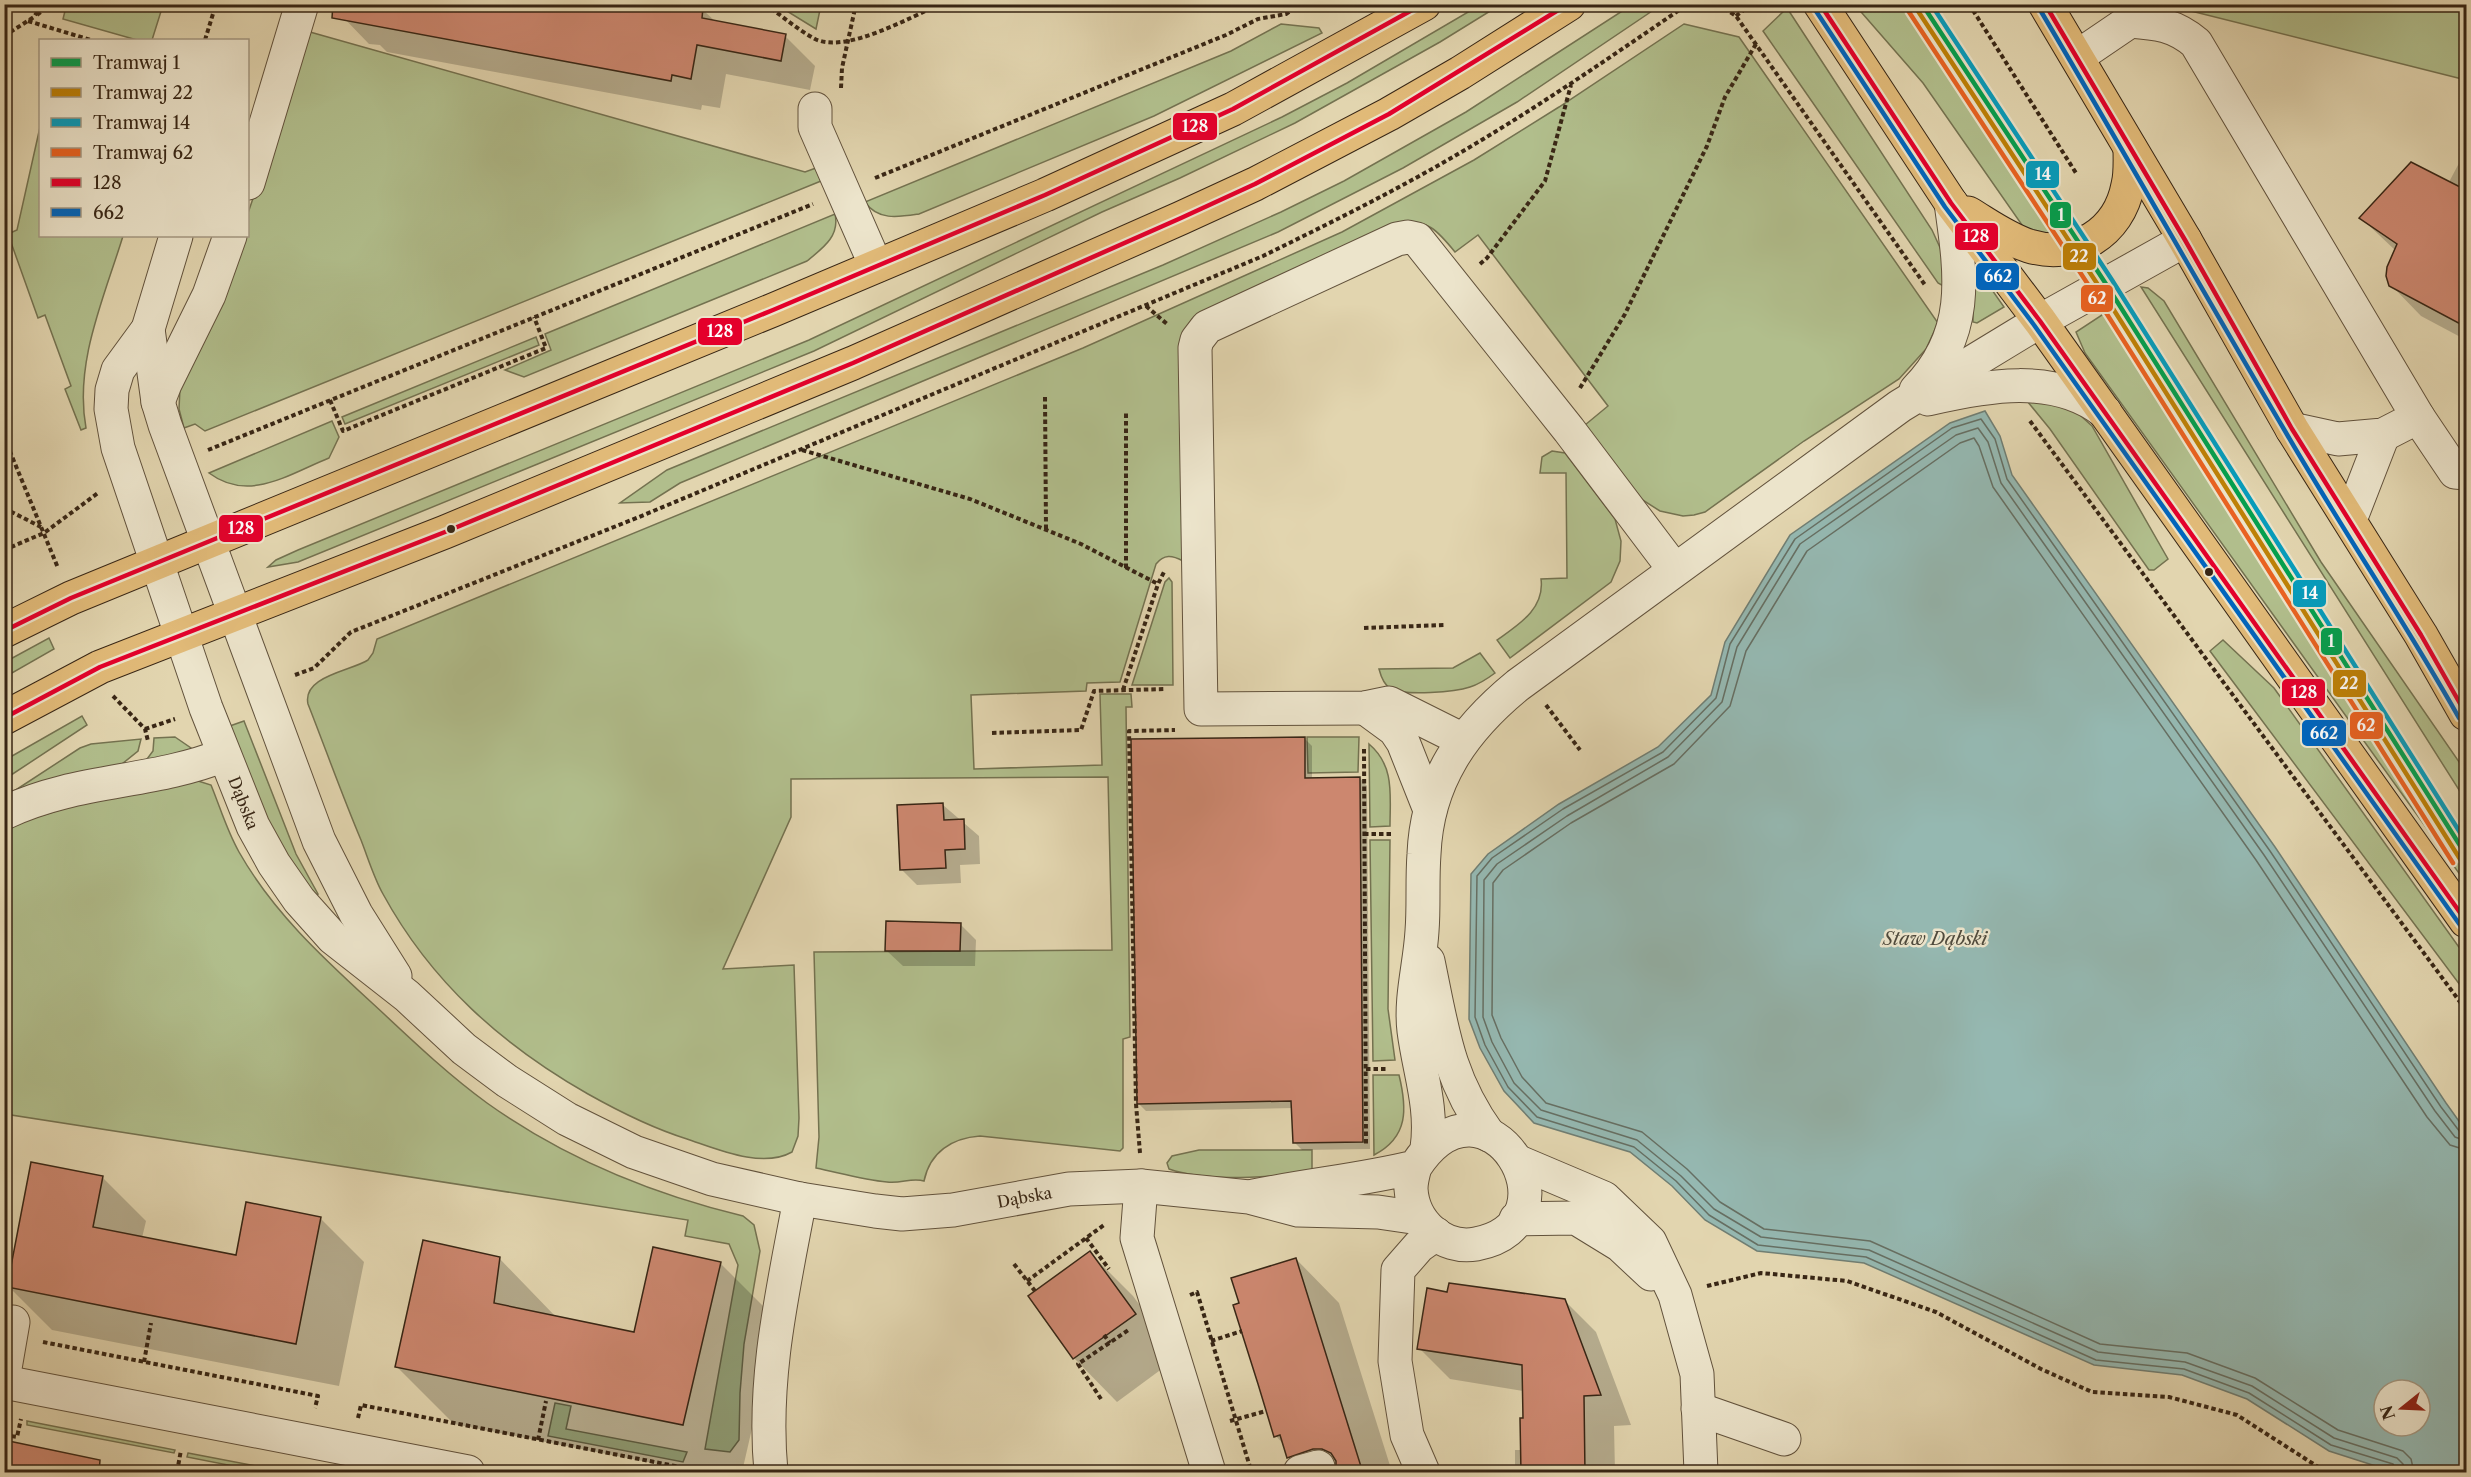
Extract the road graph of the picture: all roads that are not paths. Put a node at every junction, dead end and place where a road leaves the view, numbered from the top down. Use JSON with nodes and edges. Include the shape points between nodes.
{"nodes":[{"id":1,"x":302,"y":4,"type":"edge"},
{"id":2,"x":1424,"y":4,"type":"edge"},
{"id":3,"x":1569,"y":4,"type":"edge"},
{"id":4,"x":1820,"y":4,"type":"edge"},
{"id":5,"x":2045,"y":4,"type":"edge"},
{"id":6,"x":2132,"y":13,"type":"edge"},
{"id":7,"x":2077,"y":57,"type":"junction"},
{"id":8,"x":815,"y":109,"type":"dead end"},
{"id":9,"x":2130,"y":148,"type":"junction"},
{"id":10,"x":249,"y":180,"type":"edge"},
{"id":11,"x":1951,"y":203,"type":"junction"},
{"id":12,"x":176,"y":237,"type":"edge"},
{"id":13,"x":230,"y":237,"type":"edge"},
{"id":14,"x":2185,"y":240,"type":"junction"},
{"id":15,"x":876,"y":266,"type":"junction"},
{"id":16,"x":2040,"y":321,"type":"junction"},
{"id":17,"x":148,"y":329,"type":"junction"},
{"id":18,"x":158,"y":402,"type":"junction"},
{"id":19,"x":1900,"y":406,"type":"junction"},
{"id":20,"x":2105,"y":412,"type":"junction"},
{"id":21,"x":2418,"y":417,"type":"junction"},
{"id":22,"x":2292,"y":429,"type":"junction"},
{"id":23,"x":2383,"y":435,"type":"junction"},
{"id":24,"x":2466,"y":472,"type":"edge"},
{"id":25,"x":2350,"y":520,"type":"junction"},
{"id":26,"x":208,"y":542,"type":"junction"},
{"id":27,"x":158,"y":563,"type":"junction"},
{"id":28,"x":1674,"y":569,"type":"junction"},
{"id":29,"x":235,"y":616,"type":"junction"},
{"id":30,"x":4,"y":631,"type":"edge"},
{"id":31,"x":182,"y":637,"type":"junction"},
{"id":32,"x":1365,"y":708,"type":"junction"},
{"id":33,"x":2466,"y":714,"type":"edge"},
{"id":34,"x":4,"y":718,"type":"edge"},
{"id":35,"x":1463,"y":740,"type":"junction"},
{"id":36,"x":224,"y":755,"type":"junction"},
{"id":37,"x":1430,"y":810,"type":"junction"},
{"id":38,"x":4,"y":813,"type":"edge"},
{"id":39,"x":2466,"y":921,"type":"edge"},
{"id":40,"x":1422,"y":932,"type":"junction"},
{"id":41,"x":407,"y":996,"type":"junction"},
{"id":42,"x":1489,"y":1134,"type":"junction"},
{"id":43,"x":1421,"y":1157,"type":"junction"},
{"id":44,"x":1519,"y":1162,"type":"junction"},
{"id":45,"x":1141,"y":1186,"type":"junction"},
{"id":46,"x":1250,"y":1197,"type":"junction"},
{"id":47,"x":800,"y":1199,"type":"junction"},
{"id":48,"x":1516,"y":1219,"type":"junction"},
{"id":49,"x":1428,"y":1226,"type":"junction"},
{"id":50,"x":1675,"y":1295,"type":"junction"},
{"id":51,"x":12,"y":1329,"type":"road end"},
{"id":52,"x":4,"y":1374,"type":"edge"},
{"id":53,"x":4,"y":1382,"type":"edge"},
{"id":54,"x":1698,"y":1410,"type":"junction"},
{"id":55,"x":1784,"y":1439,"type":"dead end"},
{"id":56,"x":468,"y":1473,"type":"edge"},
{"id":57,"x":771,"y":1473,"type":"edge"},
{"id":58,"x":1209,"y":1473,"type":"edge"},
{"id":59,"x":1423,"y":1473,"type":"edge"},
{"id":60,"x":1701,"y":1473,"type":"edge"}],
"edges":[{"from":1,"to":10,"type":"street"},
{"from":2,"to":15,"type":"main road","via":[[1284,83],[1191,129]]},
{"from":3,"to":29,"type":"main road","via":[[1389,114],[1306,159],[1181,218],[854,363]]},
{"from":4,"to":11,"type":"main road"},
{"from":5,"to":7,"type":"main road"},
{"from":6,"to":7,"type":"street"},
{"from":6,"to":21,"type":"street","via":[[2183,31],[2196,43]]},
{"from":7,"to":9,"type":"main road"},
{"from":8,"to":15,"type":"street","via":[[815,127]]},
{"from":9,"to":11,"type":"main road","via":[[2123,203],[2107,228],[2081,246],[2059,251],[2029,246]]},
{"from":9,"to":14,"type":"main road"},
{"from":11,"to":16,"type":"main road"},
{"from":11,"to":19,"type":"street","via":[[1960,269],[1954,326],[1930,374]]},
{"from":12,"to":17,"type":"street"},
{"from":13,"to":18,"type":"street","via":[[209,295]]},
{"from":14,"to":16,"type":"street"},
{"from":14,"to":22,"type":"main road"},
{"from":15,"to":26,"type":"main road"},
{"from":16,"to":19,"type":"street"},
{"from":16,"to":20,"type":"main road"},
{"from":17,"to":18,"type":"street","name":"Dąbska"},
{"from":17,"to":27,"type":"street","name":"Dąbska","via":[[118,370],[111,409],[118,448]]},
{"from":18,"to":26,"type":"street","name":"Dąbska"},
{"from":19,"to":20,"type":"street","via":[[1978,389],[2030,386],[2066,392]]},
{"from":19,"to":28,"type":"street"},
{"from":20,"to":39,"type":"main road"},
{"from":21,"to":23,"type":"street"},
{"from":21,"to":24,"type":"street","via":[[2455,472]]},
{"from":22,"to":23,"type":"street","via":[[2338,439]]},
{"from":22,"to":25,"type":"main road"},
{"from":23,"to":25,"type":"street"},
{"from":25,"to":33,"type":"main road"},
{"from":26,"to":27,"type":"main road"},
{"from":26,"to":29,"type":"street","name":"Dąbska"},
{"from":27,"to":30,"type":"main road","via":[[71,598]]},
{"from":27,"to":31,"type":"street","name":"Dąbska"},
{"from":28,"to":32,"type":"street","via":[[1455,285],[1417,239],[1403,237],[1201,332],[1195,348],[1201,709]]},
{"from":28,"to":35,"type":"street","via":[[1518,685],[1477,721]]},
{"from":29,"to":31,"type":"main road"},
{"from":29,"to":41,"type":"street","name":"Dąbska","via":[[319,841],[356,914]]},
{"from":31,"to":34,"type":"main road","via":[[100,667]]},
{"from":31,"to":36,"type":"street","name":"Dąbska"},
{"from":32,"to":35,"type":"street","via":[[1389,703]]},
{"from":32,"to":37,"type":"street","via":[[1395,730],[1403,742]]},
{"from":35,"to":37,"type":"street"},
{"from":36,"to":38,"type":"street","via":[[193,768],[63,790]]},
{"from":36,"to":41,"type":"street","name":"Dąbska","via":[[253,826],[273,864],[299,900],[333,938]]},
{"from":37,"to":40,"type":"street","via":[[1424,852]]},
{"from":40,"to":42,"type":"street","via":[[1457,1083]]},
{"from":40,"to":43,"type":"street","via":[[1413,1029],[1429,1106]]},
{"from":41,"to":47,"type":"street","name":"Dąbska","via":[[485,1065],[539,1103],[591,1132],[634,1152],[712,1179]]},
{"from":42,"to":43,"type":"street","via":[[1467,1131],[1445,1135]]},
{"from":42,"to":44,"type":"street","via":[[1508,1147]]},
{"from":43,"to":46,"type":"street","via":[[1377,1176],[1314,1183]]},
{"from":43,"to":49,"type":"street","via":[[1411,1188]]},
{"from":44,"to":48,"type":"street","via":[[1526,1188]]},
{"from":44,"to":50,"type":"street","via":[[1604,1198],[1650,1242]]},
{"from":45,"to":46,"type":"street","name":"Dąbska"},
{"from":45,"to":47,"type":"street","name":"Dąbska","via":[[1069,1189],[971,1208],[902,1214]]},
{"from":45,"to":58,"type":"street","via":[[1137,1238]]},
{"from":46,"to":49,"type":"street","via":[[1298,1210],[1378,1212]]},
{"from":47,"to":57,"type":"street","via":[[772,1348],[768,1429]]},
{"from":48,"to":49,"type":"street","via":[[1490,1241],[1467,1245],[1446,1241]]},
{"from":48,"to":50,"type":"street","via":[[1576,1218],[1620,1245]]},
{"from":49,"to":59,"type":"street","via":[[1419,1246],[1398,1270],[1395,1361],[1407,1435]]},
{"from":50,"to":54,"type":"street","via":[[1697,1374]]},
{"from":51,"to":52,"type":"street"},
{"from":53,"to":56,"type":"street"},
{"from":54,"to":55,"type":"street"},
{"from":54,"to":60,"type":"street"}]}
